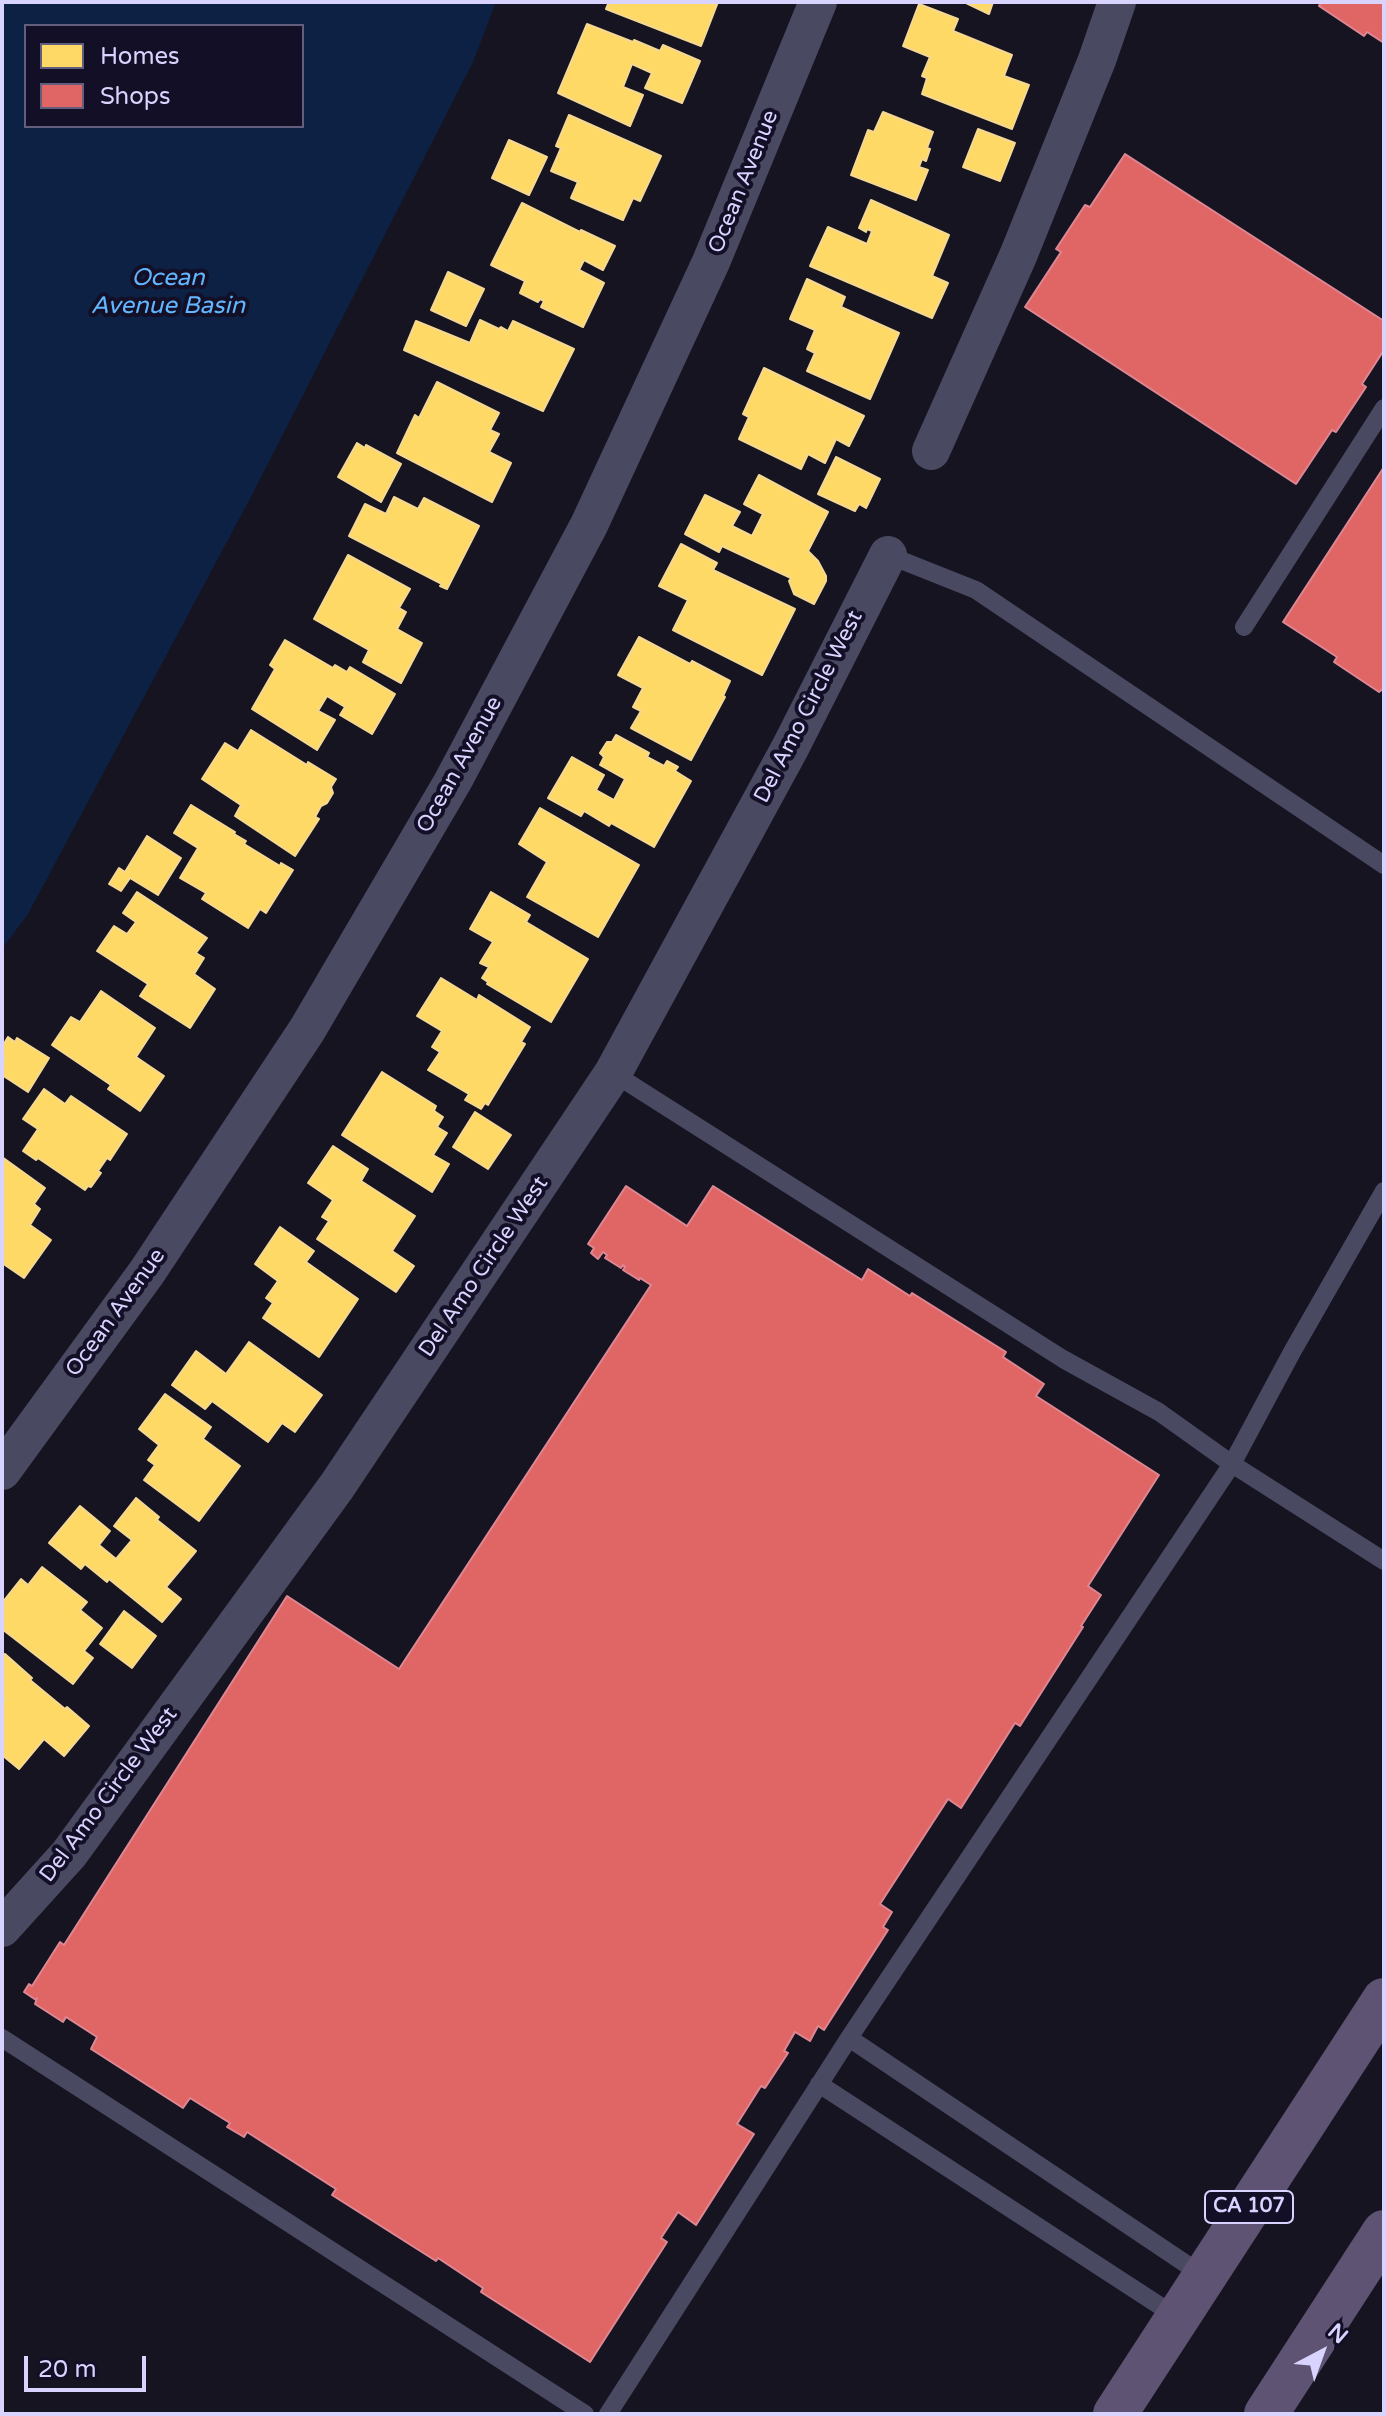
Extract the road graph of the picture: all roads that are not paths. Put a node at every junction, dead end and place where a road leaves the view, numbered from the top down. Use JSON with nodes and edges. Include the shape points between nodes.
{"nodes":[{"id":1,"x":818,"y":2,"type":"edge"},
{"id":2,"x":1117,"y":2,"type":"edge"},
{"id":3,"x":1384,"y":408,"type":"edge"},
{"id":4,"x":931,"y":451,"type":"dead end"},
{"id":5,"x":888,"y":555,"type":"joint"},
{"id":6,"x":1244,"y":627,"type":"dead end"},
{"id":7,"x":1384,"y":865,"type":"edge"},
{"id":8,"x":613,"y":1073,"type":"junction"},
{"id":9,"x":1384,"y":1191,"type":"edge"},
{"id":10,"x":1232,"y":1464,"type":"junction"},
{"id":11,"x":2,"y":1471,"type":"edge"},
{"id":12,"x":1384,"y":1561,"type":"edge"},
{"id":13,"x":2,"y":1928,"type":"edge"},
{"id":14,"x":1384,"y":2000,"type":"edge"},
{"id":15,"x":2,"y":2038,"type":"edge"},
{"id":16,"x":849,"y":2038,"type":"junction"},
{"id":17,"x":819,"y":2084,"type":"junction"},
{"id":18,"x":1384,"y":2232,"type":"edge"},
{"id":19,"x":1204,"y":2276,"type":"junction"},
{"id":20,"x":1177,"y":2317,"type":"junction"},
{"id":21,"x":585,"y":2414,"type":"edge"},
{"id":22,"x":608,"y":2414,"type":"edge"},
{"id":23,"x":1115,"y":2414,"type":"edge"},
{"id":24,"x":1266,"y":2414,"type":"edge"}],
"edges":[{"from":1,"to":11,"type":"street","name":"Ocean Avenue","via":[[711,262],[589,525],[453,781],[307,1030],[147,1272]]},
{"from":2,"to":4,"type":"street","via":[[1018,256]]},
{"from":3,"to":6,"type":"lane"},
{"from":5,"to":7,"type":"lane","via":[[976,590]]},
{"from":5,"to":8,"type":"street","name":"Del Amo Circle West"},
{"from":8,"to":10,"type":"lane","via":[[1063,1359],[1159,1412]]},
{"from":8,"to":13,"type":"street","name":"Del Amo Circle West","via":[[337,1486],[69,1854]]},
{"from":9,"to":10,"type":"lane"},
{"from":10,"to":12,"type":"lane"},
{"from":10,"to":16,"type":"lane"},
{"from":14,"to":19,"type":"main road","number":"CA 107"},
{"from":15,"to":21,"type":"lane"},
{"from":16,"to":17,"type":"lane"},
{"from":16,"to":19,"type":"lane"},
{"from":17,"to":20,"type":"lane"},
{"from":17,"to":22,"type":"lane"},
{"from":18,"to":24,"type":"main road"},
{"from":19,"to":20,"type":"main road","number":"CA 107"},
{"from":20,"to":23,"type":"main road","number":"CA 107"}]}
